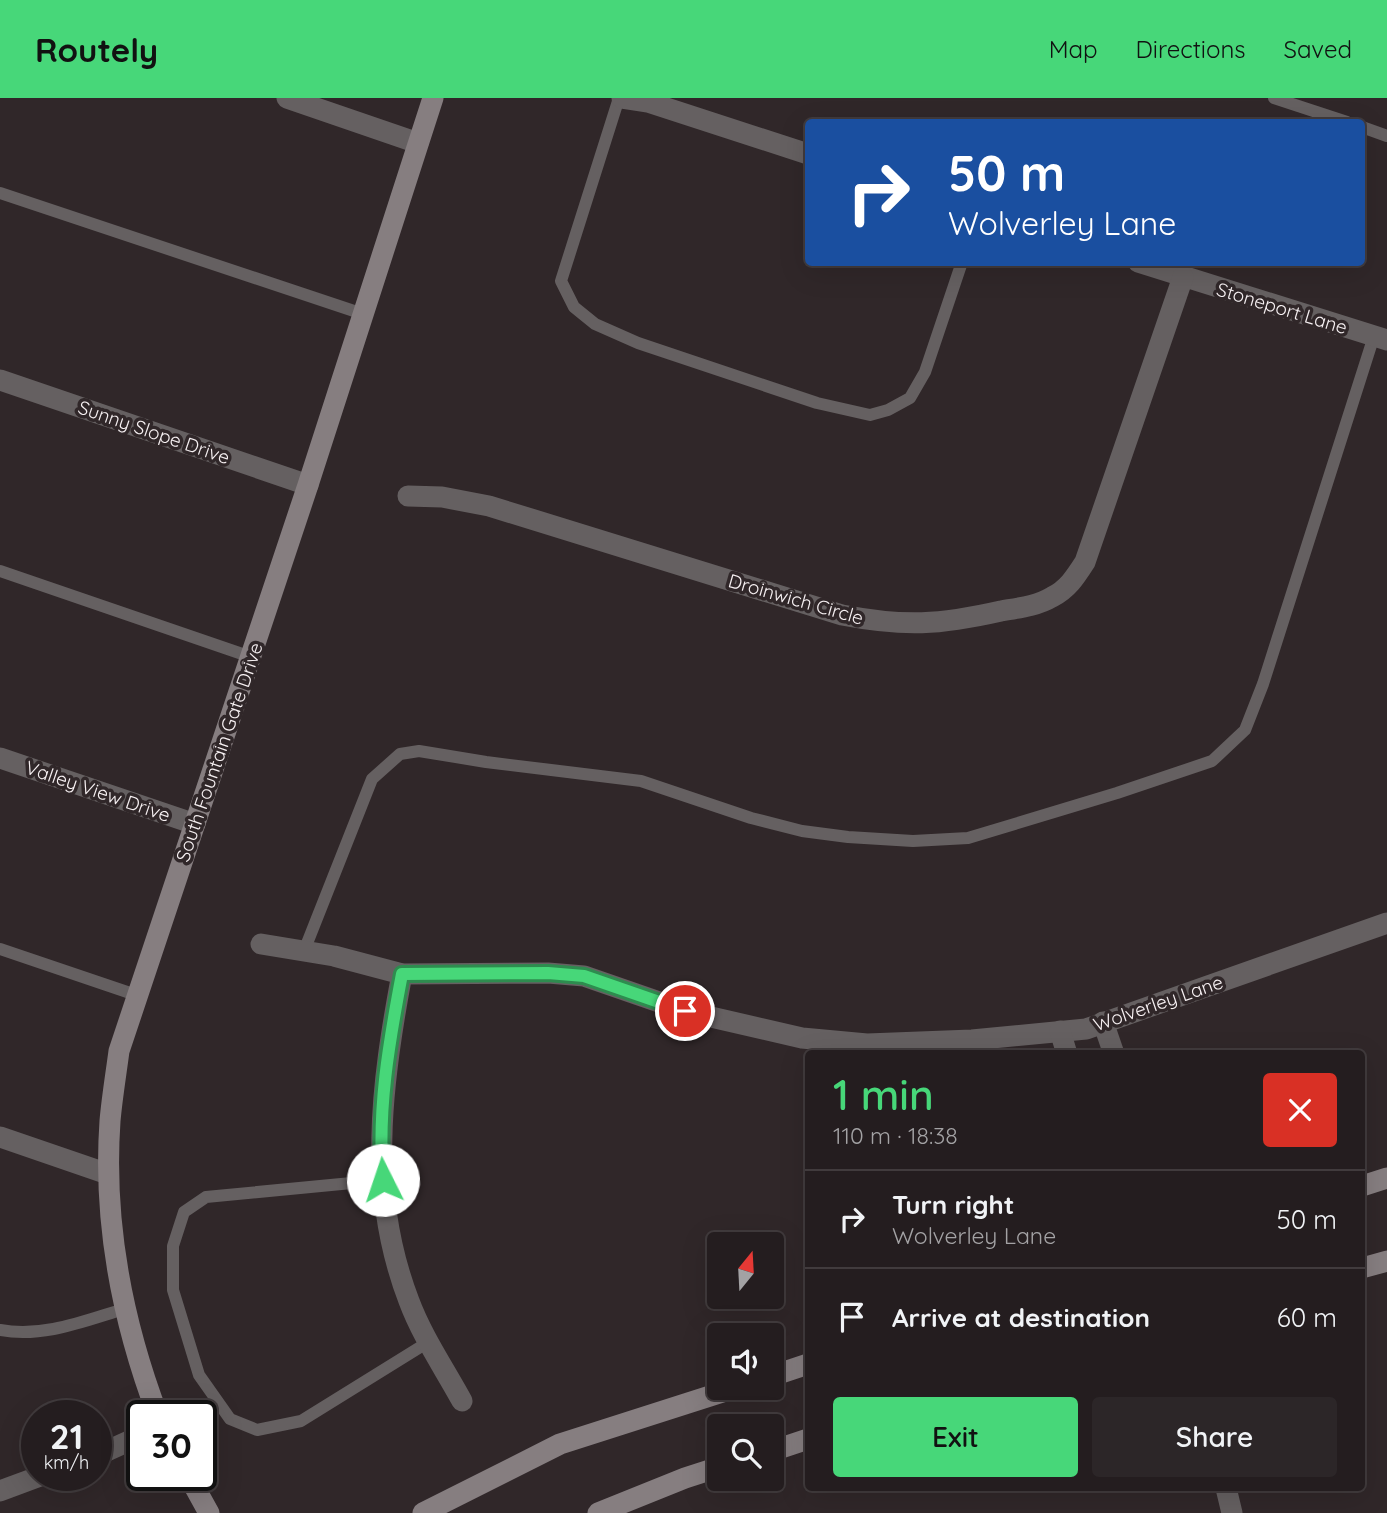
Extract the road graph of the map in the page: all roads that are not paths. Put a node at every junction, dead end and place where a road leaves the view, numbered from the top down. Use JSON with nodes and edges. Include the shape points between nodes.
{"nodes":[{"id":1,"x":287,"y":98,"type":"edge"},
{"id":2,"x":433,"y":98,"type":"edge"},
{"id":3,"x":620,"y":98,"type":"edge"},
{"id":4,"x":1274,"y":98,"type":"edge"},
{"id":5,"x":1338,"y":119,"type":"edge"},
{"id":6,"x":1365,"y":128,"type":"edge"},
{"id":7,"x":1387,"y":136,"type":"edge"},
{"id":8,"x":418,"y":143,"type":"junction"},
{"id":9,"x":805,"y":154,"type":"edge"},
{"id":10,"x":0,"y":193,"type":"edge"},
{"id":11,"x":961,"y":266,"type":"edge"},
{"id":12,"x":1150,"y":266,"type":"edge"},
{"id":13,"x":1183,"y":277,"type":"junction"},
{"id":14,"x":363,"y":314,"type":"junction"},
{"id":15,"x":1380,"y":338,"type":"edge"},
{"id":16,"x":0,"y":380,"type":"edge"},
{"id":17,"x":308,"y":485,"type":"junction"},
{"id":18,"x":408,"y":496,"type":"dead end"},
{"id":19,"x":0,"y":571,"type":"edge"},
{"id":20,"x":251,"y":657,"type":"junction"},
{"id":21,"x":0,"y":758,"type":"edge"},
{"id":22,"x":195,"y":824,"type":"junction"},
{"id":23,"x":1387,"y":923,"type":"edge"},
{"id":24,"x":261,"y":944,"type":"dead end"},
{"id":25,"x":0,"y":949,"type":"edge"},
{"id":26,"x":303,"y":951,"type":"junction"},
{"id":27,"x":402,"y":974,"type":"junction"},
{"id":28,"x":136,"y":995,"type":"junction"},
{"id":29,"x":1103,"y":1023,"type":"junction"},
{"id":30,"x":1060,"y":1031,"type":"junction"},
{"id":31,"x":1066,"y":1050,"type":"edge"},
{"id":32,"x":1113,"y":1050,"type":"edge"},
{"id":33,"x":0,"y":1137,"type":"edge"},
{"id":34,"x":108,"y":1174,"type":"junction"},
{"id":35,"x":1387,"y":1178,"type":"edge"},
{"id":36,"x":383,"y":1180,"type":"junction"},
{"id":37,"x":1365,"y":1185,"type":"edge"},
{"id":38,"x":1387,"y":1261,"type":"edge"},
{"id":39,"x":1365,"y":1267,"type":"edge"},
{"id":40,"x":124,"y":1309,"type":"junction"},
{"id":41,"x":0,"y":1330,"type":"edge"},
{"id":42,"x":430,"y":1341,"type":"junction"},
{"id":43,"x":805,"y":1365,"type":"edge"},
{"id":44,"x":784,"y":1372,"type":"edge"},
{"id":45,"x":707,"y":1397,"type":"edge"},
{"id":46,"x":152,"y":1400,"type":"edge"},
{"id":47,"x":462,"y":1401,"type":"dead end"},
{"id":48,"x":805,"y":1440,"type":"edge"},
{"id":49,"x":784,"y":1447,"type":"edge"},
{"id":50,"x":707,"y":1471,"type":"edge"},
{"id":51,"x":21,"y":1483,"type":"edge"},
{"id":52,"x":0,"y":1491,"type":"edge"},
{"id":53,"x":197,"y":1491,"type":"edge"},
{"id":54,"x":1227,"y":1491,"type":"edge"},
{"id":55,"x":209,"y":1513,"type":"edge"},
{"id":56,"x":423,"y":1513,"type":"edge"},
{"id":57,"x":598,"y":1513,"type":"edge"},
{"id":58,"x":1232,"y":1513,"type":"edge"}],
"edges":[{"from":1,"to":8,"type":"street"},
{"from":2,"to":8,"type":"street","name":"South Fountain Gate Drive"},
{"from":3,"to":9,"type":"street","via":[[648,102]]},
{"from":3,"to":11,"type":"lane","via":[[561,281],[574,307],[595,324],[804,399],[870,415],[910,398],[925,372]]},
{"from":4,"to":5,"type":"lane"},
{"from":6,"to":7,"type":"lane"},
{"from":8,"to":14,"type":"street","name":"South Fountain Gate Drive"},
{"from":10,"to":14,"type":"lane"},
{"from":12,"to":13,"type":"street","name":"Stoneport Lane"},
{"from":13,"to":15,"type":"street","name":"Stoneport Lane"},
{"from":13,"to":18,"type":"street","name":"Droinwich Circle","via":[[1085,562],[1071,583],[1032,605],[936,624],[869,620],[489,506]]},
{"from":14,"to":17,"type":"street","name":"South Fountain Gate Drive"},
{"from":15,"to":26,"type":"lane","via":[[1259,695],[1245,730],[1212,761],[968,838],[913,841],[802,831],[641,781],[419,751],[400,754],[372,779]]},
{"from":16,"to":17,"type":"street","name":"Sunny Slope Drive"},
{"from":17,"to":20,"type":"street","name":"South Fountain Gate Drive"},
{"from":19,"to":20,"type":"lane"},
{"from":20,"to":22,"type":"street","name":"South Fountain Gate Drive"},
{"from":21,"to":22,"type":"street","name":"Valley View Drive"},
{"from":22,"to":28,"type":"street","name":"South Fountain Gate Drive"},
{"from":23,"to":29,"type":"street","name":"Wolverley Lane"},
{"from":24,"to":26,"type":"street","name":"Wolverley Lane"},
{"from":25,"to":28,"type":"lane"},
{"from":26,"to":27,"type":"street","name":"Wolverley Lane"},
{"from":27,"to":30,"type":"street","name":"Wolverley Lane","via":[[584,976],[685,1011],[802,1038],[867,1044]]},
{"from":27,"to":36,"type":"street","via":[[388,1049],[380,1147]]},
{"from":28,"to":34,"type":"street","name":"South Fountain Gate Drive","via":[[119,1051]]},
{"from":29,"to":30,"type":"street","name":"Wolverley Lane"},
{"from":29,"to":32,"type":"street"},
{"from":30,"to":31,"type":"street"},
{"from":33,"to":34,"type":"street"},
{"from":34,"to":40,"type":"street","name":"South Fountain Gate Drive"},
{"from":35,"to":37,"type":"street"},
{"from":36,"to":42,"type":"street","via":[[394,1257]]},
{"from":36,"to":42,"type":"lane","via":[[206,1197],[184,1212],[173,1246],[173,1290],[198,1375],[230,1419],[257,1430],[301,1421]]},
{"from":38,"to":39,"type":"street"},
{"from":40,"to":41,"type":"lane","via":[[51,1330]]},
{"from":40,"to":46,"type":"street","name":"South Fountain Gate Drive"},
{"from":42,"to":47,"type":"street"},
{"from":43,"to":44,"type":"street"},
{"from":45,"to":56,"type":"street","via":[[560,1444]]},
{"from":48,"to":49,"type":"street"},
{"from":50,"to":57,"type":"street"},
{"from":51,"to":52,"type":"street"},
{"from":53,"to":55,"type":"street"},
{"from":54,"to":58,"type":"street"}]}
